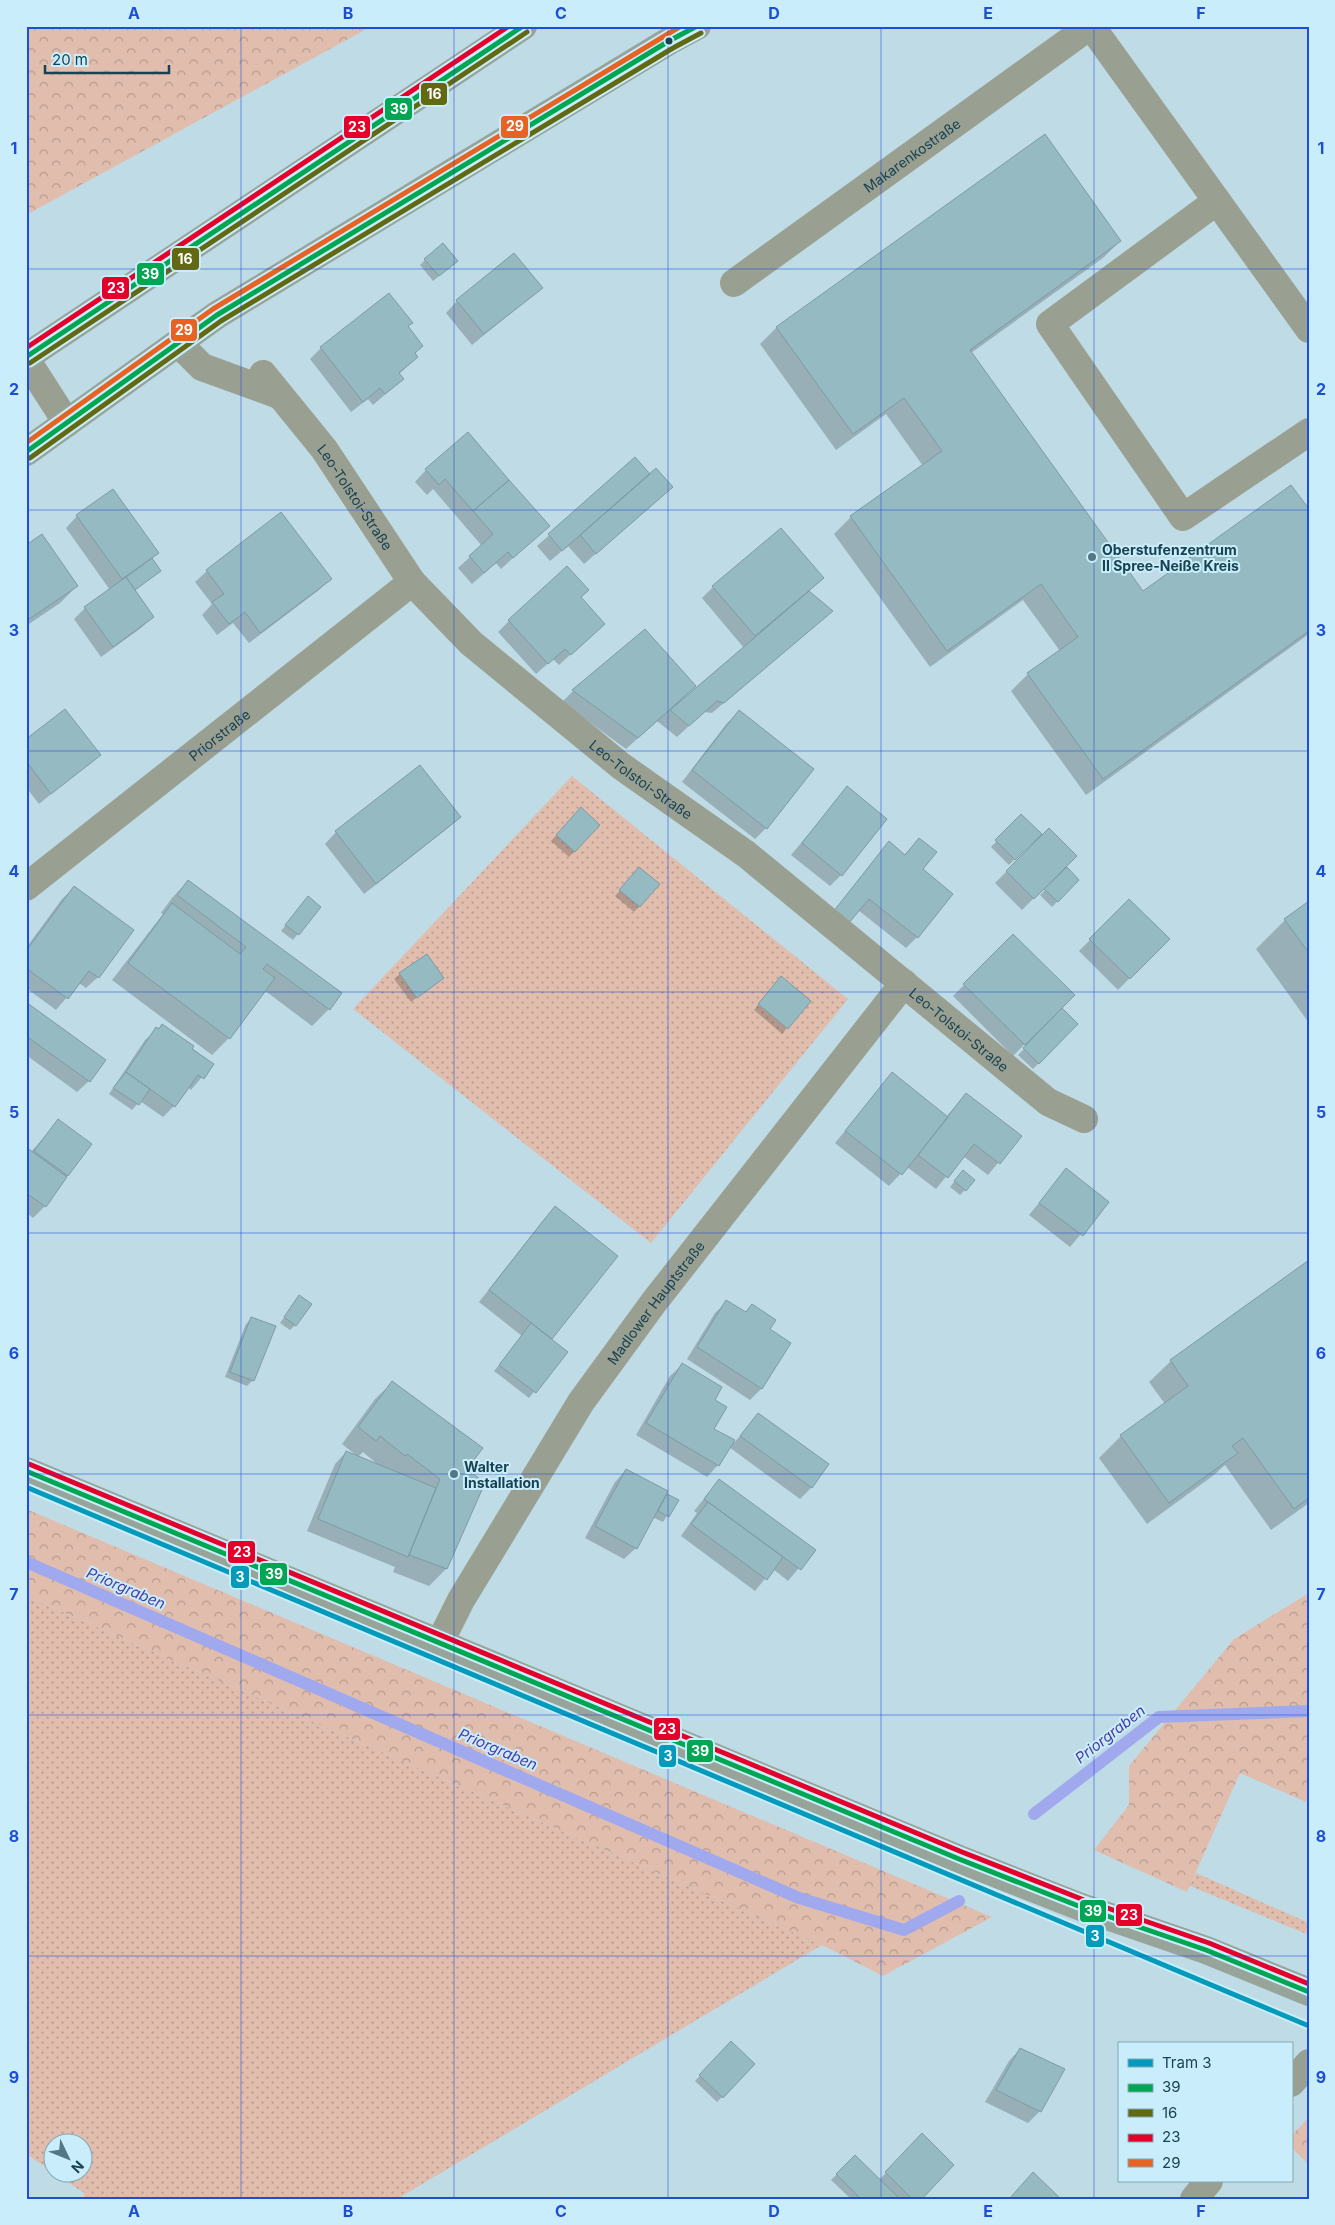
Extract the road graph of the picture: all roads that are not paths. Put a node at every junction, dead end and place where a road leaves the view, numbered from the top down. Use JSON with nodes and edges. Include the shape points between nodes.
{"nodes":[{"id":1,"x":523,"y":26,"type":"edge"},
{"id":2,"x":697,"y":26,"type":"edge"},
{"id":3,"x":1090,"y":26,"type":"edge"},
{"id":4,"x":1216,"y":201,"type":"junction"},
{"id":5,"x":734,"y":283,"type":"dead end"},
{"id":6,"x":1309,"y":329,"type":"edge"},
{"id":7,"x":178,"y":343,"type":"junction"},
{"id":8,"x":26,"y":358,"type":"edge"},
{"id":9,"x":263,"y":374,"type":"dead end"},
{"id":10,"x":280,"y":396,"type":"junction"},
{"id":11,"x":67,"y":423,"type":"junction"},
{"id":12,"x":1309,"y":432,"type":"edge"},
{"id":13,"x":26,"y":452,"type":"edge"},
{"id":14,"x":412,"y":582,"type":"junction"},
{"id":15,"x":26,"y":886,"type":"edge"},
{"id":16,"x":904,"y":983,"type":"junction"},
{"id":17,"x":1084,"y":1119,"type":"dead end"},
{"id":18,"x":26,"y":1471,"type":"edge"},
{"id":19,"x":439,"y":1644,"type":"junction"},
{"id":20,"x":1309,"y":1992,"type":"edge"},
{"id":21,"x":1309,"y":2063,"type":"edge"},
{"id":22,"x":1292,"y":2083,"type":"edge"},
{"id":23,"x":1208,"y":2182,"type":"edge"},
{"id":24,"x":1194,"y":2199,"type":"edge"}],
"edges":[{"from":1,"to":8,"type":"main road"},
{"from":2,"to":7,"type":"main road","via":[[226,310]]},
{"from":3,"to":4,"type":"street","name":"Makarenkostraße"},
{"from":3,"to":5,"type":"street","name":"Makarenkostraße"},
{"from":4,"to":6,"type":"street","name":"Makarenkostraße"},
{"from":4,"to":12,"type":"street","via":[[1050,324],[1183,517]]},
{"from":7,"to":10,"type":"street","via":[[202,367]]},
{"from":7,"to":11,"type":"main road"},
{"from":8,"to":11,"type":"street"},
{"from":9,"to":10,"type":"street","name":"Leo-Tolstoi-Straße"},
{"from":10,"to":14,"type":"street","name":"Leo-Tolstoi-Straße","via":[[324,449]]},
{"from":11,"to":13,"type":"main road"},
{"from":14,"to":15,"type":"street","name":"Priorstraße"},
{"from":14,"to":16,"type":"street","name":"Leo-Tolstoi-Straße","via":[[471,643],[621,766],[746,854]]},
{"from":16,"to":17,"type":"street","name":"Leo-Tolstoi-Straße","via":[[1048,1102]]},
{"from":16,"to":19,"type":"street","name":"Madlower Hauptstraße","via":[[654,1302],[581,1402],[461,1600]]},
{"from":18,"to":19,"type":"main road"},
{"from":19,"to":20,"type":"main road","via":[[959,1859],[1081,1907],[1206,1950]]},
{"from":21,"to":22,"type":"street"},
{"from":23,"to":24,"type":"street"}]}
